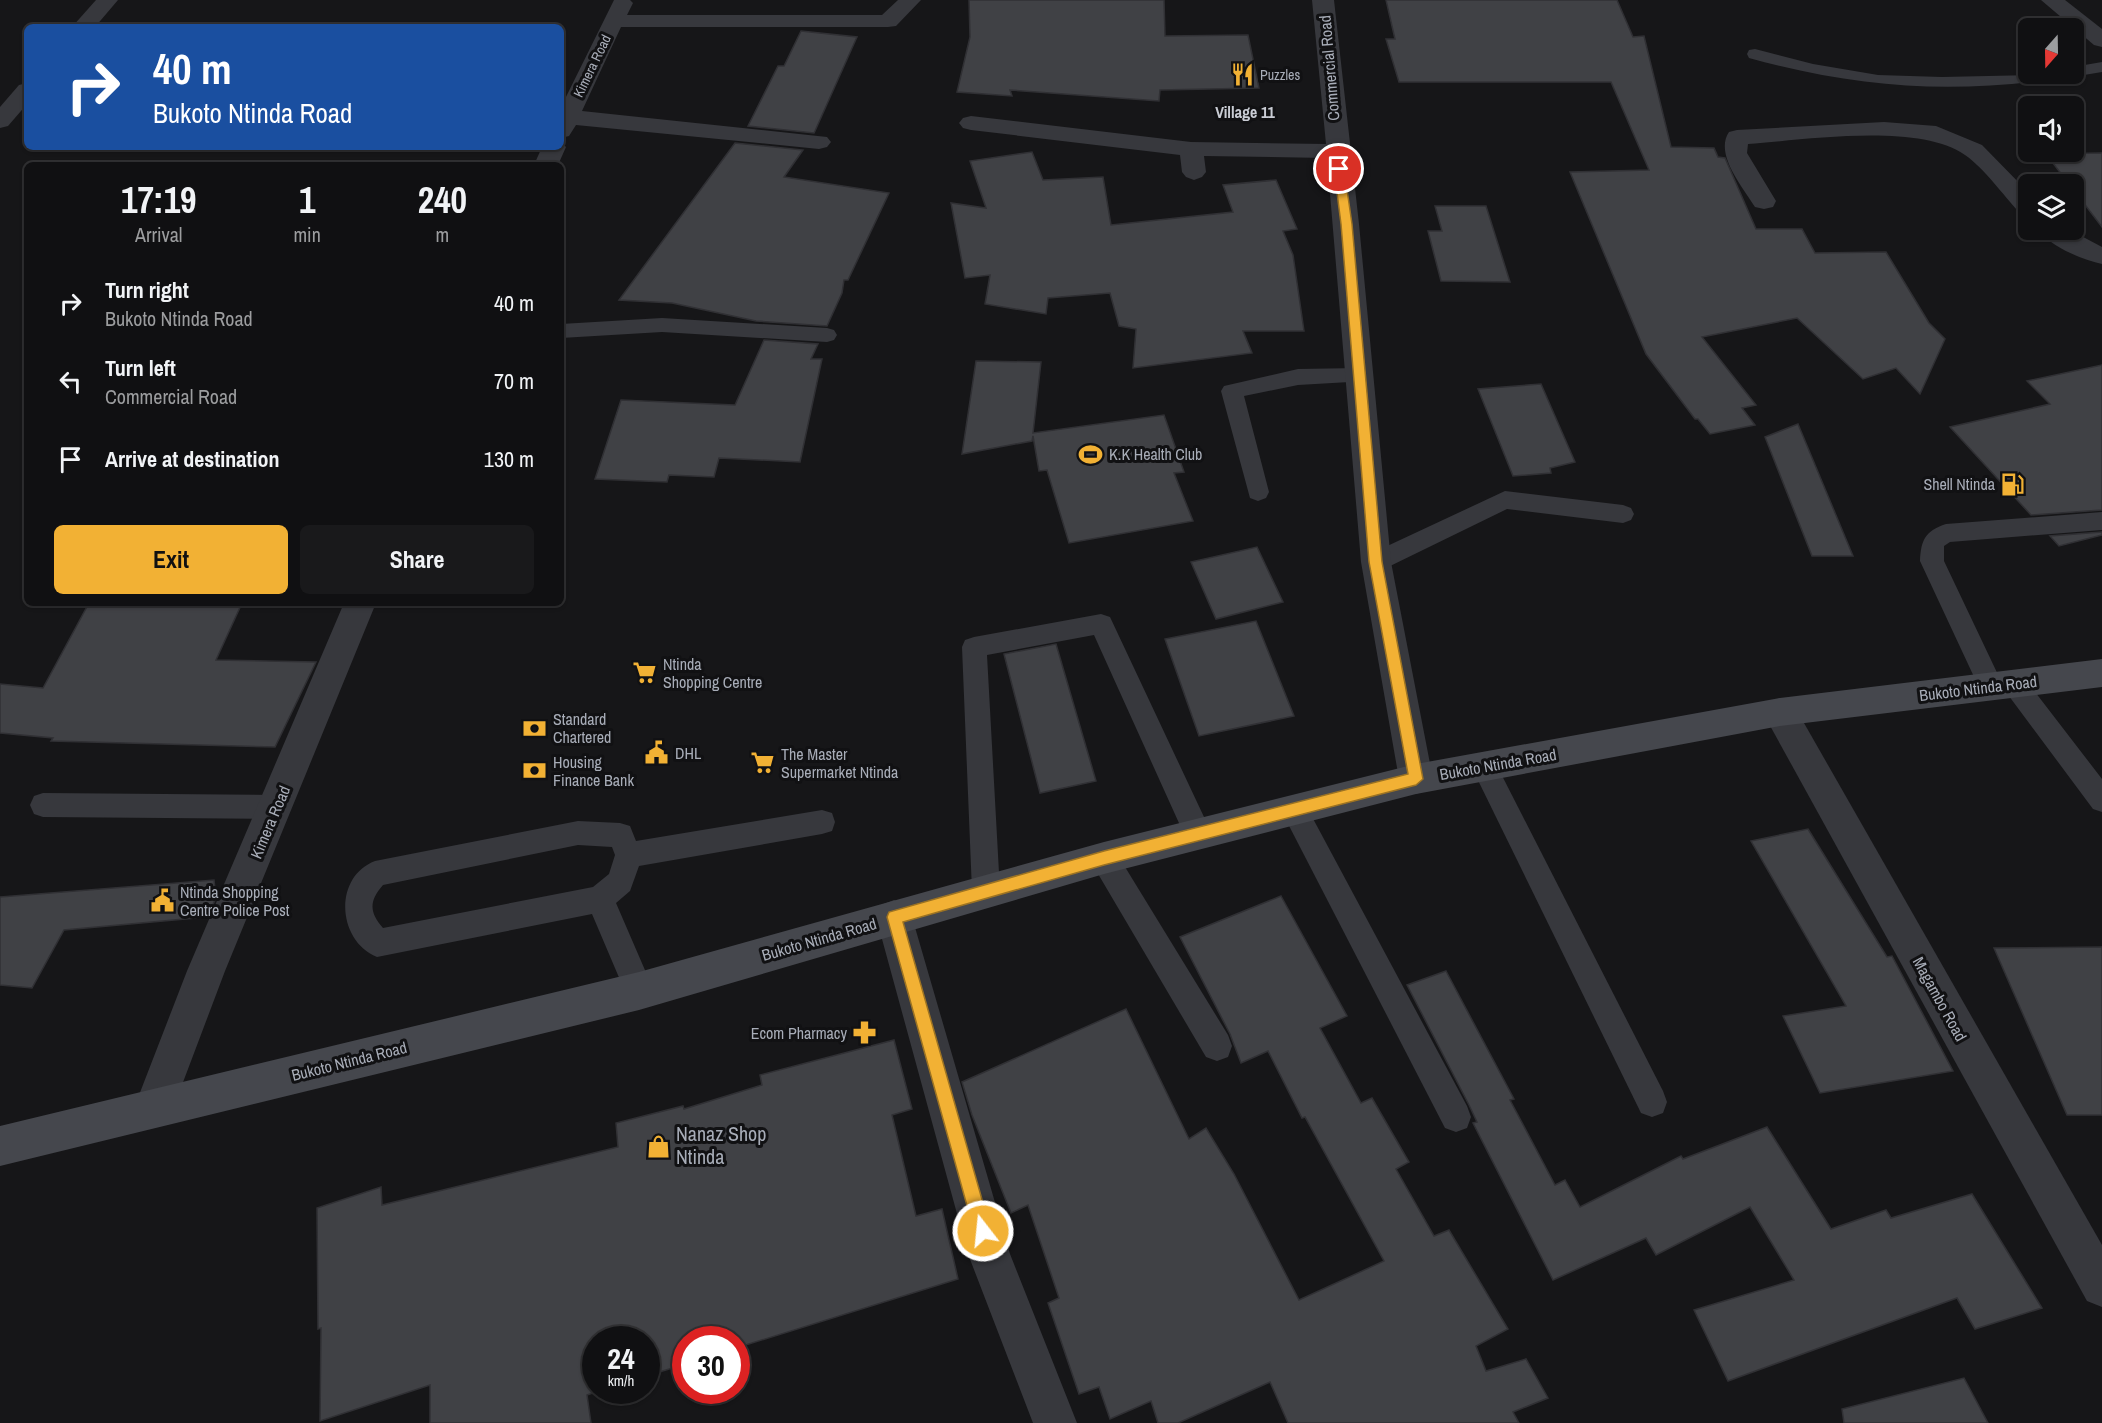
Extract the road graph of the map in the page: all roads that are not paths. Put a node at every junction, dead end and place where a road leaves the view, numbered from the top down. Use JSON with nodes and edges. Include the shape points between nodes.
{"nodes":[{"id":1,"x":107,"y":0,"type":"edge"},
{"id":2,"x":624,"y":0,"type":"edge"},
{"id":3,"x":910,"y":0,"type":"edge"},
{"id":4,"x":1323,"y":0,"type":"edge"},
{"id":5,"x":2052,"y":0,"type":"edge"},
{"id":6,"x":613,"y":21,"type":"junction"},
{"id":7,"x":86,"y":24,"type":"edge"},
{"id":8,"x":2102,"y":40,"type":"edge"},
{"id":9,"x":1755,"y":54,"type":"dead end"},
{"id":10,"x":2102,"y":67,"type":"edge"},
{"id":11,"x":2084,"y":70,"type":"edge"},
{"id":12,"x":2018,"y":77,"type":"edge"},
{"id":13,"x":24,"y":93,"type":"edge"},
{"id":14,"x":0,"y":121,"type":"edge"},
{"id":15,"x":971,"y":123,"type":"dead end"},
{"id":16,"x":564,"y":124,"type":"edge"},
{"id":17,"x":819,"y":142,"type":"dead end"},
{"id":18,"x":1337,"y":151,"type":"junction"},
{"id":19,"x":2018,"y":196,"type":"edge"},
{"id":20,"x":1764,"y":201,"type":"dead end"},
{"id":21,"x":2068,"y":240,"type":"edge"},
{"id":22,"x":2102,"y":256,"type":"edge"},
{"id":23,"x":564,"y":331,"type":"edge"},
{"id":24,"x":827,"y":335,"type":"dead end"},
{"id":25,"x":1360,"y":376,"type":"junction"},
{"id":26,"x":1258,"y":492,"type":"dead end"},
{"id":27,"x":1623,"y":514,"type":"dead end"},
{"id":28,"x":2102,"y":521,"type":"edge"},
{"id":29,"x":1376,"y":562,"type":"junction"},
{"id":30,"x":359,"y":606,"type":"edge"},
{"id":31,"x":2102,"y":673,"type":"edge"},
{"id":32,"x":2002,"y":685,"type":"junction"},
{"id":33,"x":1779,"y":712,"type":"junction"},
{"id":34,"x":1484,"y":766,"type":"junction"},
{"id":35,"x":1416,"y":779,"type":"junction"},
{"id":36,"x":2102,"y":800,"type":"edge"},
{"id":37,"x":43,"y":805,"type":"dead end"},
{"id":38,"x":276,"y":807,"type":"junction"},
{"id":39,"x":1294,"y":809,"type":"junction"},
{"id":40,"x":822,"y":822,"type":"dead end"},
{"id":41,"x":1198,"y":834,"type":"junction"},
{"id":42,"x":629,"y":855,"type":"junction"},
{"id":43,"x":1104,"y":858,"type":"junction"},
{"id":44,"x":986,"y":891,"type":"junction"},
{"id":45,"x":600,"y":899,"type":"junction"},
{"id":46,"x":894,"y":917,"type":"junction"},
{"id":47,"x":639,"y":991,"type":"junction"},
{"id":48,"x":1217,"y":1046,"type":"dead end"},
{"id":49,"x":1652,"y":1102,"type":"dead end"},
{"id":50,"x":154,"y":1108,"type":"junction"},
{"id":51,"x":1456,"y":1117,"type":"dead end"},
{"id":52,"x":0,"y":1146,"type":"edge"},
{"id":53,"x":2102,"y":1286,"type":"edge"},
{"id":54,"x":1055,"y":1423,"type":"edge"}],
"edges":[{"from":1,"to":7,"type":"street"},
{"from":2,"to":6,"type":"street","name":"Kimera Road"},
{"from":3,"to":6,"type":"street","via":[[888,21]]},
{"from":4,"to":18,"type":"street","name":"Commercial Road"},
{"from":5,"to":8,"type":"street"},
{"from":6,"to":16,"type":"street","name":"Kimera Road"},
{"from":9,"to":12,"type":"lane","via":[[1823,72],[1892,80]]},
{"from":10,"to":11,"type":"lane"},
{"from":13,"to":14,"type":"street"},
{"from":15,"to":18,"type":"street","via":[[1192,160]]},
{"from":16,"to":17,"type":"street"},
{"from":18,"to":25,"type":"street","name":"Commercial Road"},
{"from":19,"to":20,"type":"street","via":[[1974,150],[1936,133],[1884,129],[1737,137],[1736,153]]},
{"from":21,"to":22,"type":"street"},
{"from":23,"to":24,"type":"lane","via":[[662,325]]},
{"from":25,"to":26,"type":"lane","via":[[1298,377],[1233,391]]},
{"from":25,"to":29,"type":"street","name":"Commercial Road"},
{"from":27,"to":29,"type":"lane","via":[[1505,500]]},
{"from":28,"to":32,"type":"lane","via":[[1946,533],[1933,541],[1932,561]]},
{"from":29,"to":35,"type":"street","name":"Commercial Road"},
{"from":30,"to":38,"type":"street","name":"Kimera Road"},
{"from":31,"to":32,"type":"main road","name":"Bukoto Ntinda Road"},
{"from":32,"to":33,"type":"main road","name":"Bukoto Ntinda Road"},
{"from":32,"to":36,"type":"lane"},
{"from":33,"to":34,"type":"main road","name":"Bukoto Ntinda Road"},
{"from":33,"to":53,"type":"street","name":"Magambo Road"},
{"from":34,"to":35,"type":"main road","name":"Bukoto Ntinda Road"},
{"from":34,"to":49,"type":"lane"},
{"from":35,"to":39,"type":"main road","name":"Bukoto Ntinda Road"},
{"from":37,"to":38,"type":"lane"},
{"from":38,"to":50,"type":"street","name":"Kimera Road"},
{"from":39,"to":41,"type":"main road","name":"Bukoto Ntinda Road"},
{"from":39,"to":51,"type":"lane"},
{"from":40,"to":42,"type":"lane"},
{"from":41,"to":43,"type":"main road","name":"Bukoto Ntinda Road"},
{"from":41,"to":44,"type":"lane","via":[[1101,624],[974,647]]},
{"from":42,"to":45,"type":"lane","via":[[620,882]]},
{"from":42,"to":45,"type":"lane","via":[[620,835],[578,833],[508,846],[375,874],[360,889],[357,908],[361,926],[377,943]]},
{"from":43,"to":44,"type":"main road","name":"Bukoto Ntinda Road"},
{"from":43,"to":48,"type":"lane"},
{"from":44,"to":46,"type":"main road","name":"Bukoto Ntinda Road"},
{"from":45,"to":47,"type":"lane"},
{"from":46,"to":47,"type":"main road","name":"Bukoto Ntinda Road"},
{"from":46,"to":54,"type":"street","via":[[989,1254]]},
{"from":47,"to":50,"type":"main road","name":"Bukoto Ntinda Road"},
{"from":50,"to":52,"type":"main road","name":"Bukoto Ntinda Road"}]}
